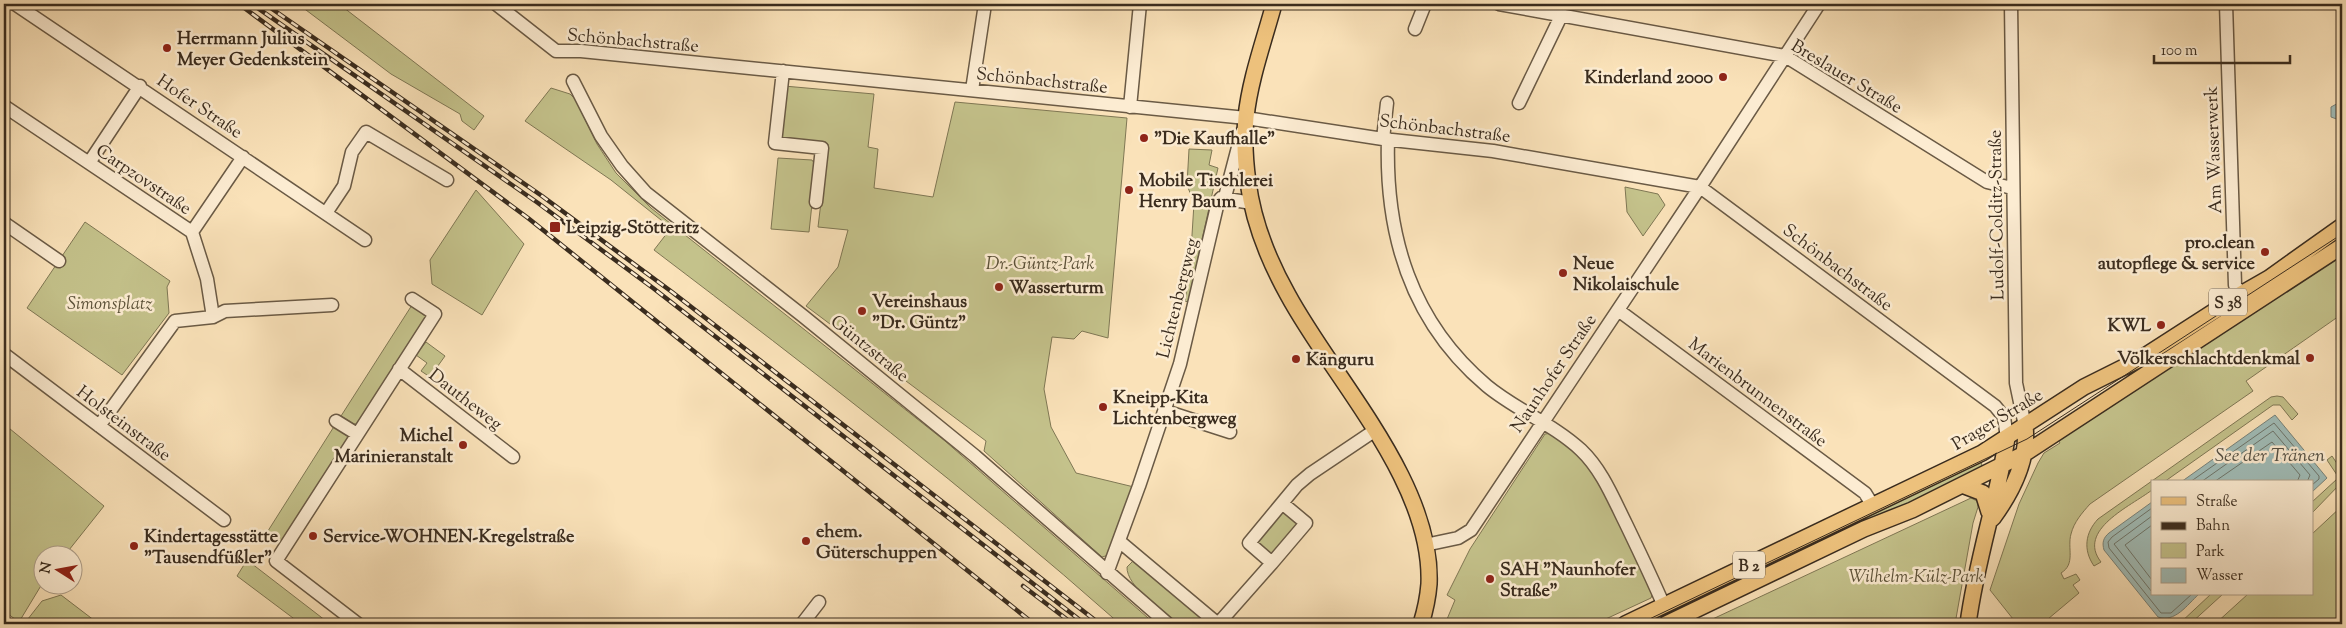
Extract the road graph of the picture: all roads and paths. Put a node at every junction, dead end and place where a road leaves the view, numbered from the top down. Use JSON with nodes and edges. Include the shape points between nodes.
{"nodes":[{"id":1,"x":15,"y":4,"type":"edge"},
{"id":2,"x":496,"y":4,"type":"edge"},
{"id":3,"x":985,"y":4,"type":"edge"},
{"id":4,"x":1140,"y":4,"type":"edge"},
{"id":5,"x":1274,"y":4,"type":"edge"},
{"id":6,"x":1425,"y":4,"type":"edge"},
{"id":7,"x":1499,"y":4,"type":"edge"},
{"id":8,"x":1819,"y":4,"type":"edge"},
{"id":9,"x":2011,"y":4,"type":"edge"},
{"id":10,"x":2226,"y":4,"type":"edge"},
{"id":11,"x":1561,"y":16,"type":"junction"},
{"id":12,"x":1415,"y":29,"type":"dead end"},
{"id":13,"x":1785,"y":56,"type":"junction"},
{"id":14,"x":783,"y":71,"type":"junction"},
{"id":15,"x":573,"y":81,"type":"dead end"},
{"id":16,"x":140,"y":86,"type":"junction"},
{"id":17,"x":972,"y":90,"type":"junction"},
{"id":18,"x":1519,"y":103,"type":"dead end"},
{"id":19,"x":1387,"y":104,"type":"dead end"},
{"id":20,"x":4,"y":106,"type":"edge"},
{"id":21,"x":1130,"y":107,"type":"junction"},
{"id":22,"x":1246,"y":118,"type":"junction"},
{"id":23,"x":1385,"y":139,"type":"junction"},
{"id":24,"x":243,"y":157,"type":"junction"},
{"id":25,"x":89,"y":163,"type":"junction"},
{"id":26,"x":447,"y":180,"type":"dead end"},
{"id":27,"x":1700,"y":187,"type":"junction"},
{"id":28,"x":2012,"y":188,"type":"junction"},
{"id":29,"x":1226,"y":197,"type":"junction"},
{"id":30,"x":816,"y":202,"type":"dead end"},
{"id":31,"x":1252,"y":203,"type":"junction"},
{"id":32,"x":326,"y":213,"type":"junction"},
{"id":33,"x":4,"y":223,"type":"edge"},
{"id":34,"x":2342,"y":226,"type":"edge"},
{"id":35,"x":192,"y":232,"type":"junction"},
{"id":36,"x":364,"y":240,"type":"dead end"},
{"id":37,"x":2342,"y":246,"type":"edge"},
{"id":38,"x":59,"y":261,"type":"dead end"},
{"id":39,"x":2241,"y":294,"type":"junction"},
{"id":40,"x":412,"y":299,"type":"dead end"},
{"id":41,"x":332,"y":305,"type":"dead end"},
{"id":42,"x":1618,"y":310,"type":"junction"},
{"id":43,"x":213,"y":317,"type":"junction"},
{"id":44,"x":4,"y":354,"type":"edge"},
{"id":45,"x":399,"y":369,"type":"junction"},
{"id":46,"x":1165,"y":410,"type":"junction"},
{"id":47,"x":336,"y":420,"type":"dead end"},
{"id":48,"x":1542,"y":422,"type":"junction"},
{"id":49,"x":99,"y":426,"type":"junction"},
{"id":50,"x":2025,"y":426,"type":"junction"},
{"id":51,"x":1374,"y":430,"type":"junction"},
{"id":52,"x":1230,"y":432,"type":"dead end"},
{"id":53,"x":357,"y":434,"type":"junction"},
{"id":54,"x":2007,"y":438,"type":"junction"},
{"id":55,"x":2024,"y":454,"type":"junction"},
{"id":56,"x":512,"y":457,"type":"dead end"},
{"id":57,"x":2001,"y":467,"type":"junction"},
{"id":58,"x":1962,"y":485,"type":"junction"},
{"id":59,"x":1282,"y":503,"type":"junction"},
{"id":60,"x":1873,"y":506,"type":"junction"},
{"id":61,"x":224,"y":520,"type":"dead end"},
{"id":62,"x":1990,"y":522,"type":"junction"},
{"id":63,"x":1119,"y":541,"type":"junction"},
{"id":64,"x":1425,"y":545,"type":"junction"},
{"id":65,"x":1272,"y":563,"type":"junction"},
{"id":66,"x":1107,"y":573,"type":"junction"},
{"id":67,"x":819,"y":602,"type":"dead end"},
{"id":68,"x":1664,"y":606,"type":"junction"},
{"id":69,"x":358,"y":624,"type":"edge"},
{"id":70,"x":802,"y":624,"type":"edge"},
{"id":71,"x":1168,"y":624,"type":"edge"},
{"id":72,"x":1218,"y":624,"type":"edge"},
{"id":73,"x":1421,"y":624,"type":"edge"},
{"id":74,"x":1625,"y":624,"type":"edge"},
{"id":75,"x":1666,"y":624,"type":"edge"},
{"id":76,"x":1968,"y":624,"type":"edge"}],
"edges":[{"from":1,"to":16,"type":"street","name":"Hofer Straße"},
{"from":2,"to":14,"type":"street","name":"Schönbachstraße","via":[[556,50]]},
{"from":3,"to":17,"type":"street"},
{"from":4,"to":21,"type":"street"},
{"from":5,"to":22,"type":"main road"},
{"from":6,"to":12,"type":"street"},
{"from":7,"to":11,"type":"street","name":"Breslauer Straße"},
{"from":8,"to":13,"type":"street","name":"Naunhofer Straße"},
{"from":9,"to":28,"type":"street","name":"Ludolf-Colditz-Straße"},
{"from":10,"to":39,"type":"street","name":"Am Wasserwerk","via":[[2236,285]]},
{"from":11,"to":13,"type":"street","name":"Breslauer Straße"},
{"from":11,"to":18,"type":"street"},
{"from":13,"to":27,"type":"street","name":"Naunhofer Straße"},
{"from":13,"to":28,"type":"street","name":"Breslauer Straße","via":[[1987,182]]},
{"from":14,"to":17,"type":"street","name":"Schönbachstraße"},
{"from":14,"to":30,"type":"street","via":[[775,143],[822,148]]},
{"from":15,"to":66,"type":"street","name":"Güntzstraße","via":[[601,136],[646,193],[975,456]]},
{"from":16,"to":24,"type":"street","name":"Hofer Straße"},
{"from":16,"to":25,"type":"street"},
{"from":17,"to":21,"type":"street","name":"Schönbachstraße"},
{"from":19,"to":23,"type":"street"},
{"from":20,"to":25,"type":"street","name":"Carpzovstraße"},
{"from":21,"to":22,"type":"street","name":"Schönbachstraße"},
{"from":22,"to":23,"type":"street","name":"Schönbachstraße"},
{"from":22,"to":29,"type":"street","name":"Lichtenbergweg"},
{"from":22,"to":31,"type":"main road","via":[[1246,165]]},
{"from":23,"to":27,"type":"street","name":"Schönbachstraße","via":[[1510,154]]},
{"from":23,"to":48,"type":"street","via":[[1388,201],[1395,237],[1406,274],[1420,303],[1436,331],[1472,372],[1488,387]]},
{"from":24,"to":32,"type":"street","name":"Hofer Straße"},
{"from":24,"to":35,"type":"street"},
{"from":25,"to":35,"type":"street","name":"Carpzovstraße"},
{"from":26,"to":32,"type":"street","via":[[366,132],[352,152],[344,186]]},
{"from":27,"to":42,"type":"street","name":"Naunhofer Straße"},
{"from":27,"to":54,"type":"street","name":"Schönbachstraße","via":[[1995,406],[2004,417]]},
{"from":28,"to":50,"type":"street","name":"Ludolf-Colditz-Straße","via":[[2016,383]]},
{"from":29,"to":31,"type":"street"},
{"from":29,"to":46,"type":"street","name":"Lichtenbergweg","via":[[1218,202],[1180,364]]},
{"from":31,"to":51,"type":"main road","via":[[1267,251],[1288,296]]},
{"from":32,"to":36,"type":"street","name":"Hofer Straße"},
{"from":33,"to":38,"type":"street"},
{"from":34,"to":39,"type":"main road","name":"Prager Straße","number":"S 38"},
{"from":35,"to":43,"type":"street","name":"Carpzovstraße","via":[[208,279]]},
{"from":37,"to":55,"type":"main road","number":"S 38"},
{"from":39,"to":50,"type":"main road","name":"Prager Straße","number":"S 38","via":[[2140,359],[2084,387]]},
{"from":40,"to":45,"type":"street","via":[[435,314]]},
{"from":41,"to":43,"type":"street","via":[[225,311]]},
{"from":42,"to":48,"type":"street","name":"Naunhofer Straße"},
{"from":42,"to":60,"type":"street","name":"Marienbrunnenstraße","via":[[1865,493]]},
{"from":43,"to":49,"type":"street","via":[[175,321]]},
{"from":44,"to":49,"type":"street","name":"Holsteinstraße"},
{"from":45,"to":53,"type":"street"},
{"from":45,"to":56,"type":"street","name":"Dautheweg"},
{"from":46,"to":52,"type":"street"},
{"from":46,"to":63,"type":"street","name":"Lichtenbergweg"},
{"from":47,"to":53,"type":"street"},
{"from":48,"to":64,"type":"street","name":"Naunhofer Straße","via":[[1471,530],[1458,538]]},
{"from":48,"to":68,"type":"street","via":[[1581,450],[1603,476]]},
{"from":49,"to":61,"type":"street","name":"Holsteinstraße"},
{"from":50,"to":54,"type":"main road","name":"Prager Straße","number":"B 2"},
{"from":50,"to":55,"type":"main road"},
{"from":51,"to":59,"type":"street","via":[[1310,474]]},
{"from":51,"to":64,"type":"main road","via":[[1397,467]]},
{"from":53,"to":69,"type":"street","via":[[276,561]]},
{"from":54,"to":57,"type":"main road"},
{"from":54,"to":60,"type":"main road","name":"Prager Straße","number":"B 2"},
{"from":55,"to":57,"type":"main road","number":"S 38"},
{"from":55,"to":62,"type":"main road","via":[[2007,498]]},
{"from":57,"to":58,"type":"main road"},
{"from":57,"to":62,"type":"main road"},
{"from":58,"to":62,"type":"main road","via":[[1983,493]]},
{"from":58,"to":75,"type":"main road","number":"B 2"},
{"from":59,"to":65,"type":"street","via":[[1249,543]]},
{"from":59,"to":65,"type":"street","via":[[1306,523]]},
{"from":60,"to":68,"type":"main road","name":"Prager Straße","number":"B 2"},
{"from":62,"to":76,"type":"main road","via":[[1975,578]]},
{"from":63,"to":66,"type":"street","name":"Lichtenbergweg"},
{"from":63,"to":72,"type":"street"},
{"from":64,"to":73,"type":"main road","via":[[1429,584]]},
{"from":65,"to":72,"type":"street"},
{"from":66,"to":71,"type":"street","name":"Güntzstraße"},
{"from":67,"to":70,"type":"street"},
{"from":68,"to":74,"type":"main road","name":"Prager Straße","number":"B 2"}]}
